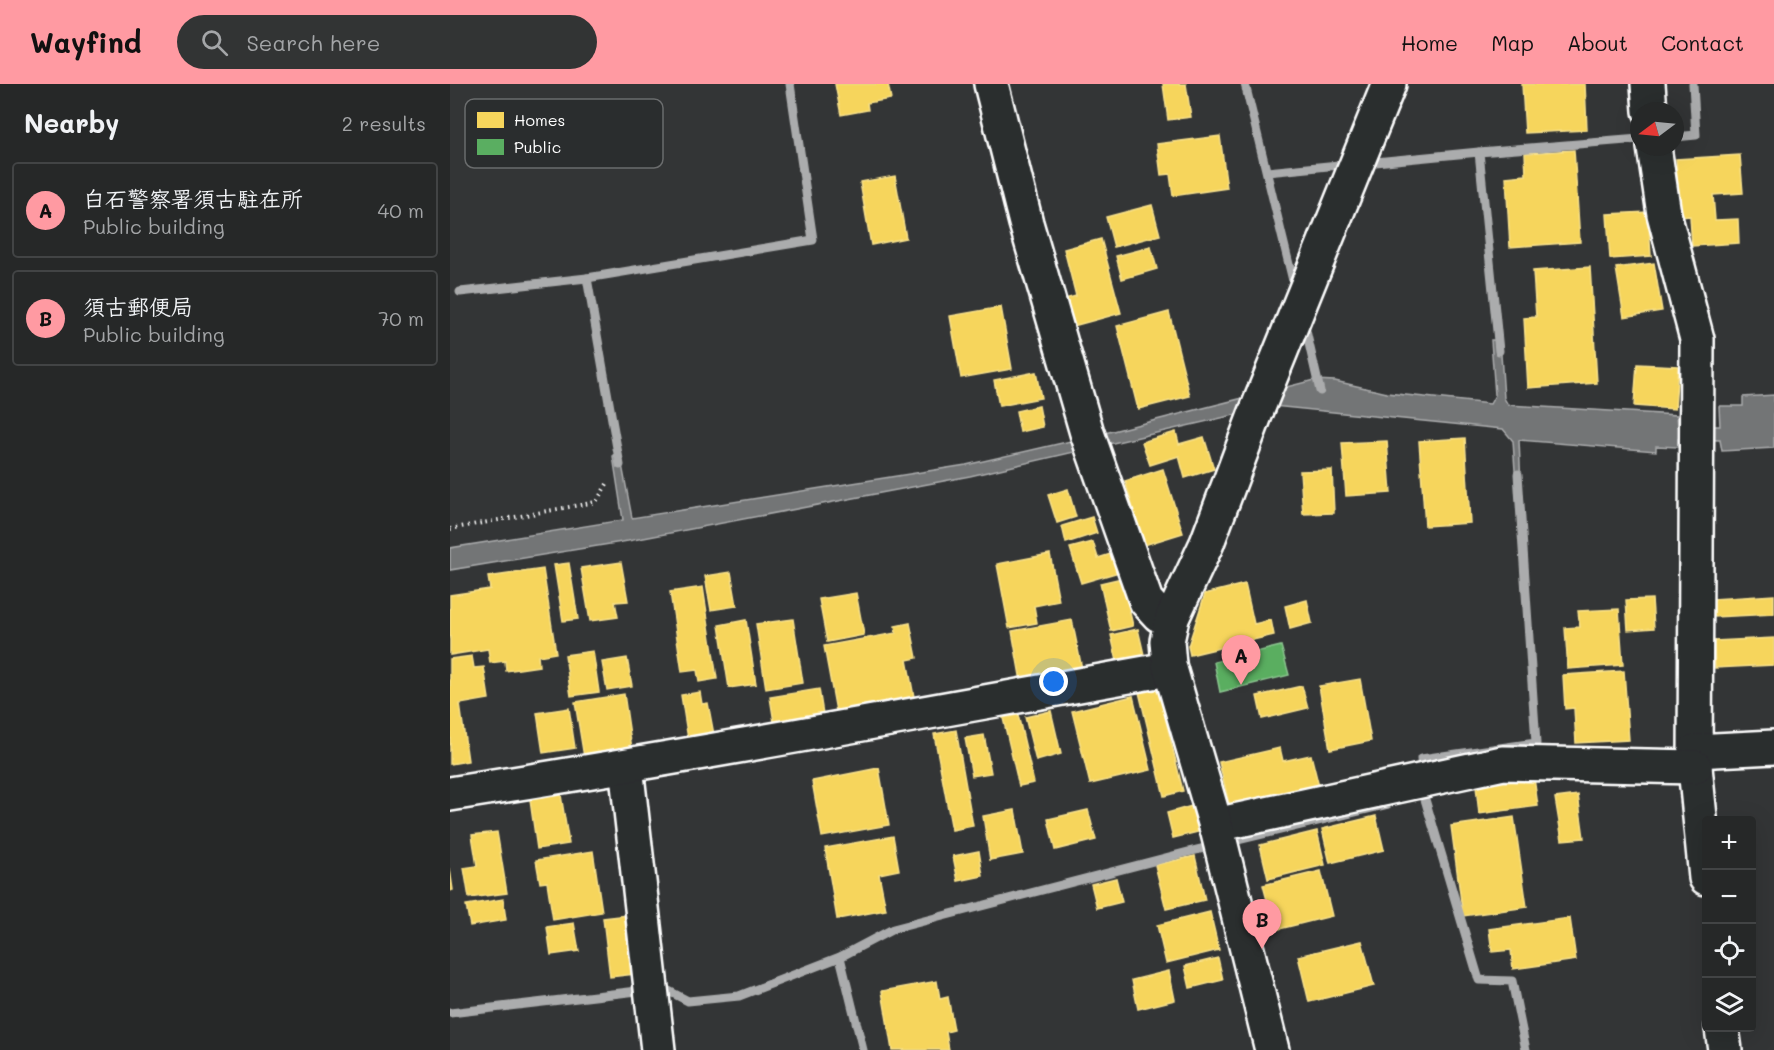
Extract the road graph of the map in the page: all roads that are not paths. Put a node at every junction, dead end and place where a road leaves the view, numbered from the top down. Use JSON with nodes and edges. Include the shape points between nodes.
{"nodes":[{"id":1,"x":992,"y":84,"type":"edge"},
{"id":2,"x":1389,"y":84,"type":"edge"},
{"id":3,"x":1648,"y":84,"type":"edge"},
{"id":4,"x":1649,"y":102,"type":"edge"},
{"id":5,"x":1656,"y":156,"type":"edge"},
{"id":6,"x":1172,"y":618,"type":"junction"},
{"id":7,"x":1169,"y":665,"type":"junction"},
{"id":8,"x":1774,"y":747,"type":"edge"},
{"id":9,"x":1695,"y":759,"type":"junction"},
{"id":10,"x":626,"y":766,"type":"junction"},
{"id":11,"x":450,"y":794,"type":"edge"},
{"id":12,"x":1219,"y":839,"type":"junction"},
{"id":13,"x":1706,"y":870,"type":"edge"},
{"id":14,"x":1723,"y":1032,"type":"edge"},
{"id":15,"x":658,"y":1050,"type":"edge"},
{"id":16,"x":1272,"y":1050,"type":"edge"},
{"id":17,"x":1725,"y":1050,"type":"edge"}],
"edges":[{"from":1,"to":6,"type":"street","via":[[1026,223],[1090,443],[1146,601],[1159,615]]},
{"from":2,"to":6,"type":"street","via":[[1207,543]]},
{"from":3,"to":4,"type":"street"},
{"from":5,"to":9,"type":"street","via":[[1664,214],[1697,339]]},
{"from":6,"to":7,"type":"street","via":[[1167,640]]},
{"from":7,"to":10,"type":"street","via":[[1157,671]]},
{"from":7,"to":12,"type":"street"},
{"from":8,"to":9,"type":"street"},
{"from":9,"to":12,"type":"street","via":[[1503,763]]},
{"from":9,"to":13,"type":"street"},
{"from":10,"to":11,"type":"street"},
{"from":10,"to":15,"type":"street"},
{"from":12,"to":16,"type":"street"},
{"from":14,"to":17,"type":"street"}]}
